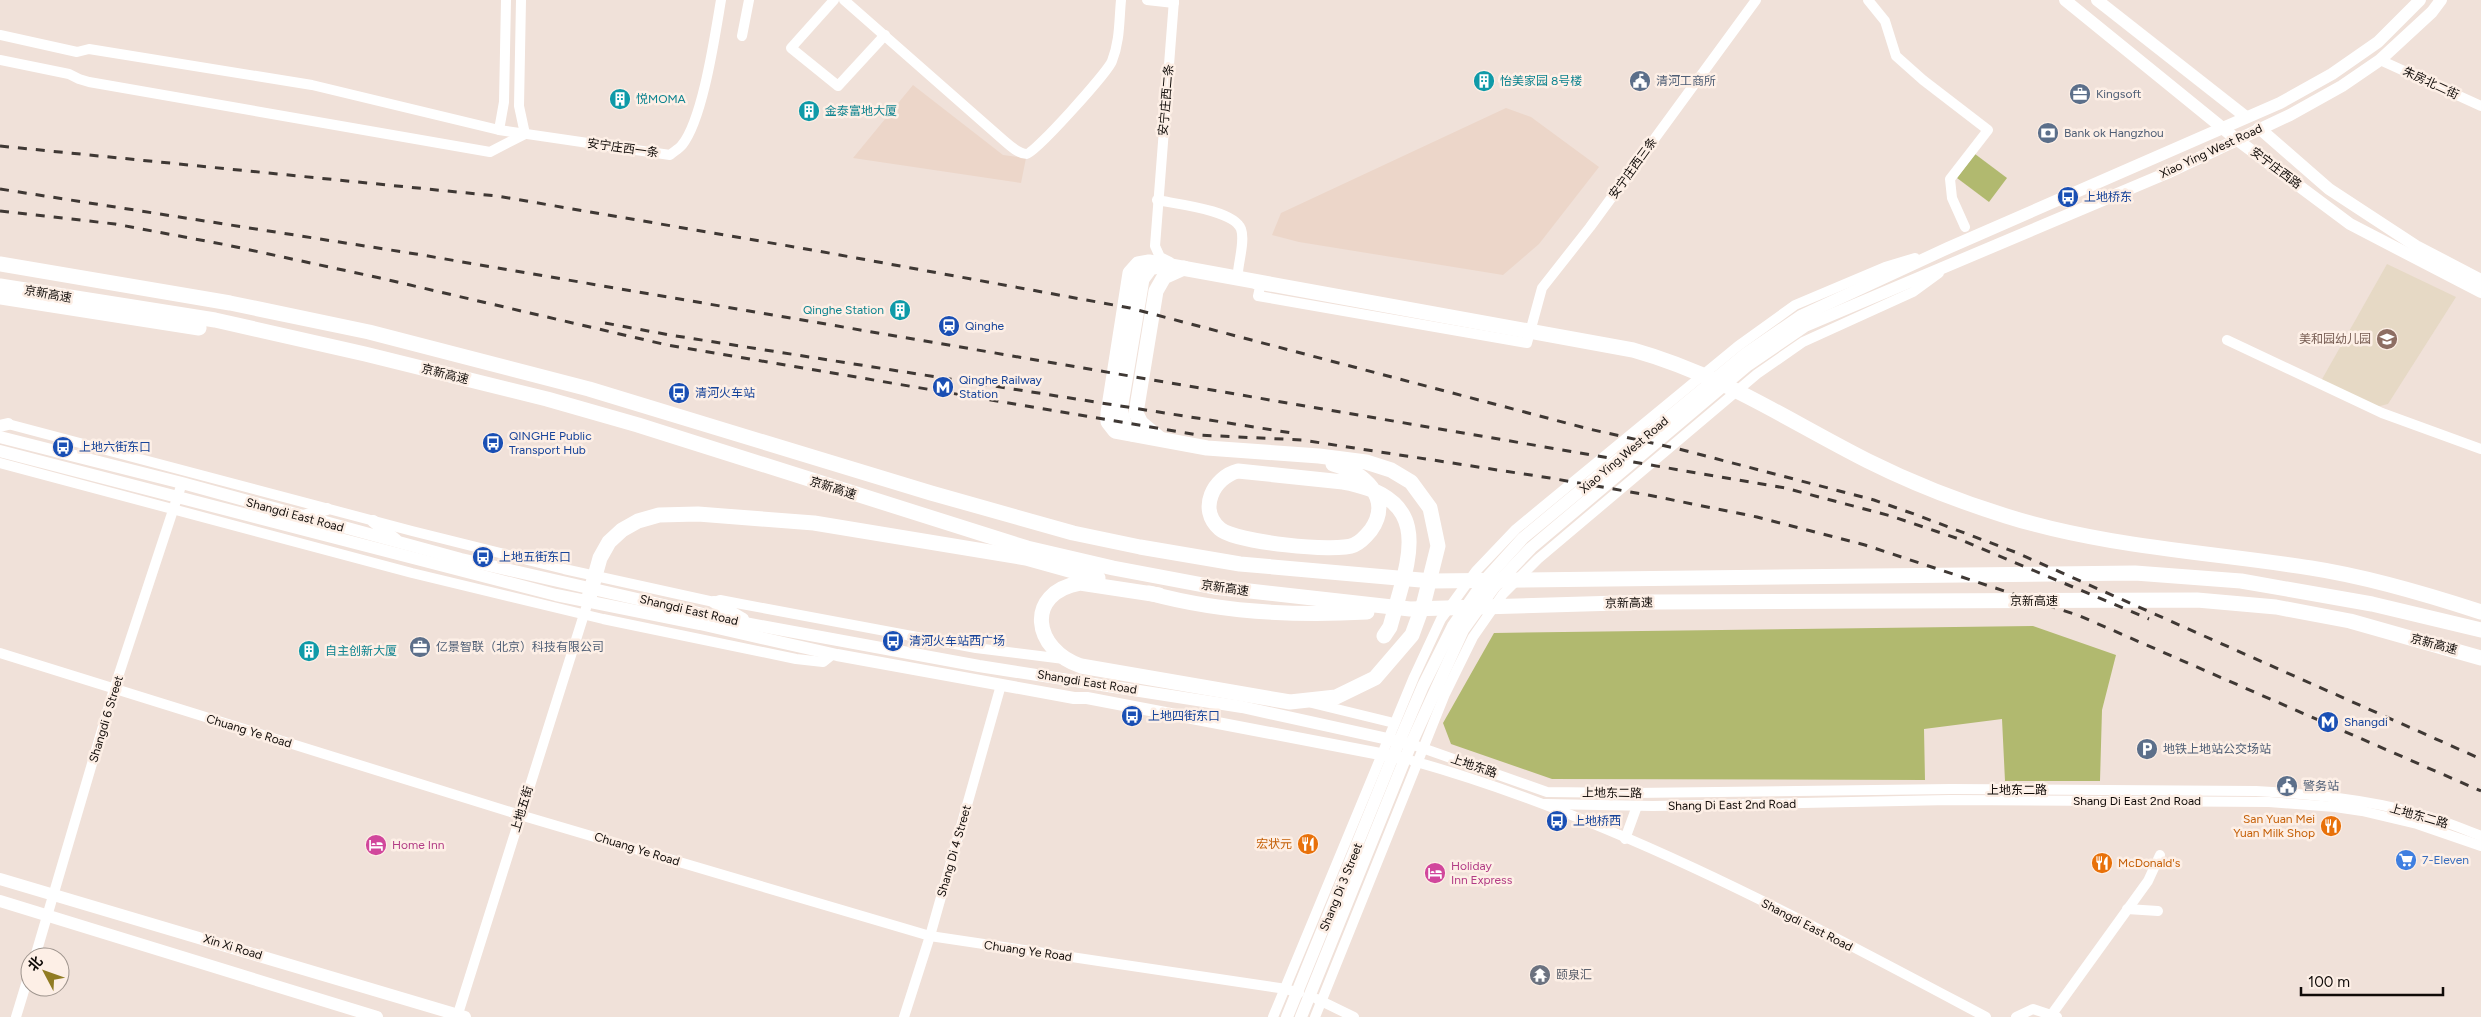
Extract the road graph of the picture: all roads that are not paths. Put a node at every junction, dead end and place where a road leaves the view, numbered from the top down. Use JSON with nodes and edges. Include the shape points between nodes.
{"nodes":[{"id":1,"x":506,"y":0,"type":"edge"},
{"id":2,"x":521,"y":0,"type":"edge"},
{"id":3,"x":721,"y":0,"type":"edge"},
{"id":4,"x":749,"y":0,"type":"edge"},
{"id":5,"x":834,"y":0,"type":"edge"},
{"id":6,"x":844,"y":0,"type":"edge"},
{"id":7,"x":1121,"y":0,"type":"edge"},
{"id":8,"x":1147,"y":0,"type":"edge"},
{"id":9,"x":1756,"y":0,"type":"edge"},
{"id":10,"x":1868,"y":0,"type":"edge"},
{"id":11,"x":2065,"y":0,"type":"edge"},
{"id":12,"x":2097,"y":0,"type":"edge"},
{"id":13,"x":2420,"y":0,"type":"edge"},
{"id":14,"x":2441,"y":0,"type":"edge"},
{"id":15,"x":1174,"y":2,"type":"edge"},
{"id":16,"x":0,"y":35,"type":"edge"},
{"id":17,"x":885,"y":35,"type":"junction"},
{"id":18,"x":742,"y":36,"type":"dead end"},
{"id":19,"x":0,"y":60,"type":"edge"},
{"id":20,"x":2380,"y":60,"type":"junction"},
{"id":21,"x":2481,"y":106,"type":"edge"},
{"id":22,"x":2246,"y":117,"type":"junction"},
{"id":23,"x":2223,"y":128,"type":"junction"},
{"id":24,"x":2259,"y":128,"type":"junction"},
{"id":25,"x":499,"y":130,"type":"junction"},
{"id":26,"x":525,"y":134,"type":"junction"},
{"id":27,"x":2236,"y":139,"type":"junction"},
{"id":28,"x":1157,"y":200,"type":"junction"},
{"id":29,"x":1965,"y":228,"type":"dead end"},
{"id":30,"x":1948,"y":248,"type":"junction"},
{"id":31,"x":1954,"y":261,"type":"junction"},
{"id":32,"x":0,"y":264,"type":"edge"},
{"id":33,"x":1184,"y":268,"type":"junction"},
{"id":34,"x":1238,"y":272,"type":"junction"},
{"id":35,"x":2481,"y":280,"type":"edge"},
{"id":36,"x":0,"y":286,"type":"edge"},
{"id":37,"x":2481,"y":292,"type":"edge"},
{"id":38,"x":0,"y":297,"type":"edge"},
{"id":39,"x":290,"y":337,"type":"junction"},
{"id":40,"x":2227,"y":340,"type":"dead end"},
{"id":41,"x":4,"y":425,"type":"edge"},
{"id":42,"x":0,"y":437,"type":"edge"},
{"id":43,"x":1161,"y":440,"type":"junction"},
{"id":44,"x":2481,"y":449,"type":"edge"},
{"id":45,"x":0,"y":450,"type":"edge"},
{"id":46,"x":1285,"y":454,"type":"junction"},
{"id":47,"x":0,"y":463,"type":"edge"},
{"id":48,"x":160,"y":472,"type":"junction"},
{"id":49,"x":182,"y":483,"type":"junction"},
{"id":50,"x":155,"y":491,"type":"junction"},
{"id":51,"x":177,"y":497,"type":"junction"},
{"id":52,"x":152,"y":504,"type":"junction"},
{"id":53,"x":326,"y":509,"type":"junction"},
{"id":54,"x":173,"y":510,"type":"junction"},
{"id":55,"x":300,"y":517,"type":"junction"},
{"id":56,"x":373,"y":521,"type":"junction"},
{"id":57,"x":400,"y":544,"type":"junction"},
{"id":58,"x":590,"y":595,"type":"junction"},
{"id":59,"x":1159,"y":596,"type":"junction"},
{"id":60,"x":714,"y":602,"type":"junction"},
{"id":61,"x":1410,"y":609,"type":"junction"},
{"id":62,"x":2481,"y":612,"type":"edge"},
{"id":63,"x":751,"y":625,"type":"junction"},
{"id":64,"x":2481,"y":630,"type":"edge"},
{"id":65,"x":1384,"y":636,"type":"dead end"},
{"id":66,"x":0,"y":653,"type":"edge"},
{"id":67,"x":2481,"y":658,"type":"edge"},
{"id":68,"x":1001,"y":685,"type":"junction"},
{"id":69,"x":114,"y":690,"type":"junction"},
{"id":70,"x":1394,"y":723,"type":"junction"},
{"id":71,"x":1399,"y":742,"type":"junction"},
{"id":72,"x":1424,"y":748,"type":"junction"},
{"id":73,"x":1400,"y":758,"type":"junction"},
{"id":74,"x":1547,"y":792,"type":"junction"},
{"id":75,"x":1545,"y":804,"type":"junction"},
{"id":76,"x":1637,"y":806,"type":"junction"},
{"id":77,"x":520,"y":815,"type":"junction"},
{"id":78,"x":2481,"y":836,"type":"edge"},
{"id":79,"x":1625,"y":839,"type":"junction"},
{"id":80,"x":2481,"y":846,"type":"edge"},
{"id":81,"x":2160,"y":855,"type":"dead end"},
{"id":82,"x":0,"y":879,"type":"edge"},
{"id":83,"x":54,"y":894,"type":"junction"},
{"id":84,"x":0,"y":901,"type":"edge"},
{"id":85,"x":2127,"y":909,"type":"junction"},
{"id":86,"x":2158,"y":911,"type":"dead end"},
{"id":87,"x":48,"y":915,"type":"junction"},
{"id":88,"x":930,"y":936,"type":"junction"},
{"id":89,"x":37,"y":947,"type":"edge"},
{"id":90,"x":1286,"y":988,"type":"junction"},
{"id":91,"x":22,"y":997,"type":"edge"},
{"id":92,"x":1310,"y":997,"type":"junction"},
{"id":93,"x":460,"y":1016,"type":"edge"},
{"id":94,"x":2055,"y":1016,"type":"edge"},
{"id":95,"x":16,"y":1017,"type":"edge"},
{"id":96,"x":377,"y":1017,"type":"edge"},
{"id":97,"x":904,"y":1017,"type":"edge"},
{"id":98,"x":1273,"y":1017,"type":"edge"},
{"id":99,"x":1288,"y":1017,"type":"edge"},
{"id":100,"x":1301,"y":1017,"type":"edge"},
{"id":101,"x":1315,"y":1017,"type":"edge"},
{"id":102,"x":1354,"y":1017,"type":"edge"},
{"id":103,"x":1986,"y":1017,"type":"edge"},
{"id":104,"x":2016,"y":1017,"type":"edge"}],
"edges":[{"from":1,"to":25,"type":"street","via":[[504,102]]},
{"from":2,"to":26,"type":"street","via":[[519,106]]},
{"from":3,"to":26,"type":"street","name":"安宁庄西一条","via":[[711,55],[691,128],[682,146],[670,155]]},
{"from":4,"to":18,"type":"street"},
{"from":5,"to":17,"type":"street","via":[[791,48],[838,86]]},
{"from":6,"to":17,"type":"street"},
{"from":7,"to":17,"type":"street","via":[[1118,45],[1111,64],[1050,134],[1027,154],[1001,138]]},
{"from":8,"to":15,"type":"street"},
{"from":9,"to":34,"type":"street","name":"安宁庄西三条","via":[[1542,288],[1527,343],[1258,296],[1260,288]]},
{"from":10,"to":29,"type":"street","via":[[1885,21],[1896,56],[1988,130],[1950,179],[1952,198]]},
{"from":11,"to":23,"type":"main road","name":"安宁庄西路"},
{"from":12,"to":22,"type":"main road"},
{"from":13,"to":22,"type":"main road","name":"Xiao Ying West Road","via":[[2378,42],[2332,74],[2280,103]]},
{"from":14,"to":20,"type":"main road","name":"Xiao Ying West Road"},
{"from":15,"to":28,"type":"street","name":"安宁庄西二条"},
{"from":16,"to":25,"type":"street","name":"安宁庄西一条","via":[[77,52],[90,50],[312,85]]},
{"from":19,"to":26,"type":"street","via":[[68,74],[89,82],[490,152]]},
{"from":20,"to":21,"type":"street","name":"朱房北二街"},
{"from":20,"to":24,"type":"main road","name":"Xiao Ying West Road","via":[[2342,86]]},
{"from":22,"to":23,"type":"main road","name":"Xiao Ying West Road"},
{"from":22,"to":24,"type":"street"},
{"from":23,"to":27,"type":"main road","name":"安宁庄西路"},
{"from":23,"to":30,"type":"main road","name":"Xiao Ying West Road"},
{"from":24,"to":27,"type":"main road","name":"Xiao Ying West Road"},
{"from":24,"to":35,"type":"main road","via":[[2336,193],[2416,246]]},
{"from":25,"to":26,"type":"street","name":"安宁庄西一条"},
{"from":27,"to":31,"type":"main road","name":"Xiao Ying West Road","via":[[2167,173]]},
{"from":27,"to":37,"type":"main road","name":"安宁庄西路","via":[[2350,224]]},
{"from":28,"to":34,"type":"street","via":[[1221,214],[1238,223],[1242,231]]},
{"from":28,"to":34,"type":"street","name":"安宁庄西二条","via":[[1155,246],[1160,257],[1169,262]]},
{"from":30,"to":70,"type":"street","name":"Xiao Ying West Road","via":[[1885,267],[1795,305],[1738,346],[1516,529],[1476,571],[1442,619]]},
{"from":30,"to":71,"type":"main road","name":"Xiao Ying West Road","via":[[1801,316],[1744,355],[1524,538],[1485,580],[1453,626]]},
{"from":31,"to":71,"type":"main road","name":"Xiao Ying West Road","via":[[1805,326],[1748,365],[1531,548],[1494,587],[1463,630]]},
{"from":31,"to":72,"type":"street","name":"Xiao Ying West Road","via":[[1913,292],[1804,342],[1757,374],[1538,559],[1502,594],[1473,637],[1445,694]]},
{"from":32,"to":64,"type":"highway","name":"京新高速","via":[[230,303],[369,332],[589,389],[1064,530],[1240,564],[1432,581],[2135,573],[2240,581],[2372,604]]},
{"from":33,"to":43,"type":"highway","via":[[1164,277],[1156,291],[1136,413],[1141,423]]},
{"from":33,"to":43,"type":"highway","via":[[1149,262],[1138,264],[1130,273],[1108,413],[1111,428],[1115,431]]},
{"from":33,"to":62,"type":"highway","via":[[1664,358],[1711,377],[1888,470],[1940,493],[2013,518],[2103,539],[2313,568],[2400,588]]},
{"from":36,"to":39,"type":"highway","name":"京新高速","via":[[214,320]]},
{"from":38,"to":39,"type":"highway","via":[[155,323]]},
{"from":39,"to":61,"type":"highway","name":"京新高速","via":[[548,399],[1027,548],[1214,587]]},
{"from":40,"to":44,"type":"street","via":[[2382,413]]},
{"from":41,"to":48,"type":"street"},
{"from":42,"to":48,"type":"main road","name":"Shangdi East Road"},
{"from":43,"to":46,"type":"highway","via":[[1208,448]]},
{"from":45,"to":50,"type":"main road","name":"Shangdi East Road"},
{"from":46,"to":59,"type":"highway","via":[[1366,462],[1391,470],[1411,482],[1430,508],[1438,546],[1412,636],[1374,678],[1336,697],[1290,702],[1081,666],[1066,661],[1045,639],[1042,630],[1044,608],[1048,599],[1068,585],[1080,583]]},
{"from":46,"to":65,"type":"highway","via":[[1347,467],[1361,475],[1369,483],[1378,507],[1372,529],[1355,545],[1332,549],[1239,538],[1221,530],[1216,524],[1209,506],[1210,496],[1220,479],[1229,473],[1249,470],[1360,485],[1378,492],[1403,513],[1410,539],[1390,627]]},
{"from":47,"to":52,"type":"street"},
{"from":48,"to":49,"type":"main road","name":"Shangdi East Road"},
{"from":48,"to":50,"type":"street"},
{"from":48,"to":53,"type":"street"},
{"from":49,"to":51,"type":"street","name":"Shangdi 6 Street"},
{"from":49,"to":55,"type":"main road","name":"Shangdi East Road"},
{"from":50,"to":51,"type":"main road","name":"Shangdi East Road"},
{"from":50,"to":52,"type":"street"},
{"from":51,"to":54,"type":"street","name":"Shangdi 6 Street"},
{"from":51,"to":58,"type":"main road","name":"Shangdi East Road","via":[[556,595]]},
{"from":52,"to":54,"type":"street"},
{"from":53,"to":55,"type":"main road"},
{"from":53,"to":56,"type":"street"},
{"from":54,"to":58,"type":"street","via":[[412,573]]},
{"from":54,"to":69,"type":"street","name":"Shangdi 6 Street"},
{"from":55,"to":57,"type":"main road","name":"Shangdi East Road"},
{"from":56,"to":57,"type":"main road"},
{"from":56,"to":58,"type":"street"},
{"from":57,"to":58,"type":"main road","name":"Shangdi East Road"},
{"from":58,"to":59,"type":"highway","via":[[600,558],[609,542],[622,530],[659,515],[698,514],[833,526],[1026,558]]},
{"from":58,"to":60,"type":"street"},
{"from":58,"to":63,"type":"main road","name":"Shangdi East Road"},
{"from":58,"to":68,"type":"main road","name":"Shangdi East Road","via":[[833,654]]},
{"from":58,"to":77,"type":"street","name":"上地五街"},
{"from":59,"to":61,"type":"highway","via":[[1254,610],[1332,614]]},
{"from":60,"to":63,"type":"main road"},
{"from":60,"to":70,"type":"street","via":[[720,600],[976,648],[1027,653],[1253,690]]},
{"from":61,"to":67,"type":"highway","name":"京新高速","via":[[1653,602],[2197,600],[2276,607],[2350,621]]},
{"from":63,"to":71,"type":"main road","name":"Shangdi East Road","via":[[979,666],[1242,707]]},
{"from":66,"to":69,"type":"street","name":"Chuang Ye Road"},
{"from":68,"to":73,"type":"main road","name":"Shangdi East Road","via":[[1087,698]]},
{"from":68,"to":88,"type":"street","name":"Shang Di 4 Street"},
{"from":69,"to":77,"type":"street","name":"Chuang Ye Road"},
{"from":69,"to":83,"type":"street","name":"Shangdi 6 Street"},
{"from":70,"to":71,"type":"street","name":"Xiao Ying West Road"},
{"from":71,"to":72,"type":"street","name":"上地东路"},
{"from":71,"to":73,"type":"main road","name":"Xiao Ying West Road"},
{"from":71,"to":73,"type":"street","name":"Xiao Ying West Road"},
{"from":72,"to":73,"type":"street","name":"Xiao Ying West Road"},
{"from":72,"to":74,"type":"street","name":"上地东路"},
{"from":73,"to":75,"type":"street"},
{"from":73,"to":90,"type":"street"},
{"from":73,"to":92,"type":"main road","name":"Shang Di 3 Street"},
{"from":73,"to":92,"type":"street","name":"Shang Di 3 Street"},
{"from":74,"to":75,"type":"street"},
{"from":74,"to":78,"type":"street","name":"上地东二路","via":[[2256,791],[2298,793],[2394,807]]},
{"from":75,"to":76,"type":"street","name":"Shang Di East 2nd Road"},
{"from":75,"to":79,"type":"street","name":"Shangdi East Road"},
{"from":76,"to":79,"type":"street"},
{"from":76,"to":80,"type":"street","name":"Shang Di East 2nd Road","via":[[1960,800],[2270,802],[2362,811],[2417,824]]},
{"from":77,"to":88,"type":"street","name":"Chuang Ye Road"},
{"from":77,"to":93,"type":"street","name":"上地五街"},
{"from":79,"to":103,"type":"street","name":"Shangdi East Road","via":[[1726,884]]},
{"from":81,"to":85,"type":"street","via":[[2148,881]]},
{"from":82,"to":83,"type":"main road","name":"Xin Xi Road"},
{"from":83,"to":87,"type":"street","name":"Shangdi 6 Street"},
{"from":83,"to":93,"type":"main road","name":"Xin Xi Road"},
{"from":84,"to":87,"type":"main road","name":"Xin Xi Road"},
{"from":85,"to":86,"type":"street"},
{"from":85,"to":94,"type":"street"},
{"from":87,"to":89,"type":"street","name":"Shangdi 6 Street"},
{"from":87,"to":96,"type":"main road","name":"Xin Xi Road"},
{"from":88,"to":90,"type":"street","name":"Chuang Ye Road"},
{"from":88,"to":97,"type":"street","name":"Shang Di 4 Street"},
{"from":90,"to":92,"type":"street","name":"Chuang Ye Road"},
{"from":90,"to":98,"type":"street"},
{"from":91,"to":95,"type":"street"},
{"from":92,"to":99,"type":"main road","name":"Shang Di 3 Street"},
{"from":92,"to":100,"type":"main road","name":"Shang Di 3 Street"},
{"from":92,"to":101,"type":"street","name":"Shang Di 3 Street"},
{"from":92,"to":102,"type":"street"},
{"from":94,"to":104,"type":"street","via":[[2033,1009]]}]}
